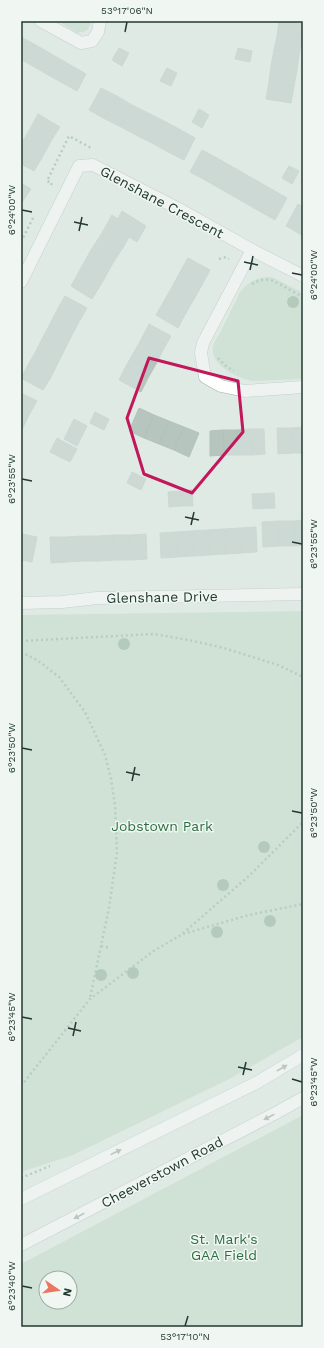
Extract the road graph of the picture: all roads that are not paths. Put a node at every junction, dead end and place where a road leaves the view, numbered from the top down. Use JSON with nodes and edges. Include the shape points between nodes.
{"nodes":[{"id":1,"x":41,"y":21,"type":"edge"},
{"id":2,"x":100,"y":21,"type":"edge"},
{"id":3,"x":252,"y":250,"type":"junction"},
{"id":4,"x":303,"y":276,"type":"edge"},
{"id":5,"x":21,"y":282,"type":"edge"},
{"id":6,"x":303,"y":387,"type":"edge"},
{"id":7,"x":303,"y":594,"type":"edge"},
{"id":8,"x":21,"y":603,"type":"edge"},
{"id":9,"x":303,"y":1056,"type":"edge"},
{"id":10,"x":303,"y":1098,"type":"edge"},
{"id":11,"x":21,"y":1199,"type":"edge"},
{"id":12,"x":21,"y":1245,"type":"edge"}],
"edges":[{"from":1,"to":2,"type":"street","via":[[81,43],[92,41],[98,32]]},
{"from":3,"to":4,"type":"street","name":"Glenshane Crescent"},
{"from":3,"to":5,"type":"street","name":"Glenshane Crescent","via":[[93,164],[79,166]]},
{"from":3,"to":6,"type":"street","via":[[203,343],[201,354],[205,377],[221,386],[245,391]]},
{"from":7,"to":8,"type":"street","name":"Glenshane Drive","via":[[97,598]]},
{"from":11,"to":9,"type":"street","one_way":true,"via":[[256,1083]]},
{"from":10,"to":12,"type":"street","name":"Cheeverstown Road","one_way":true}]}
